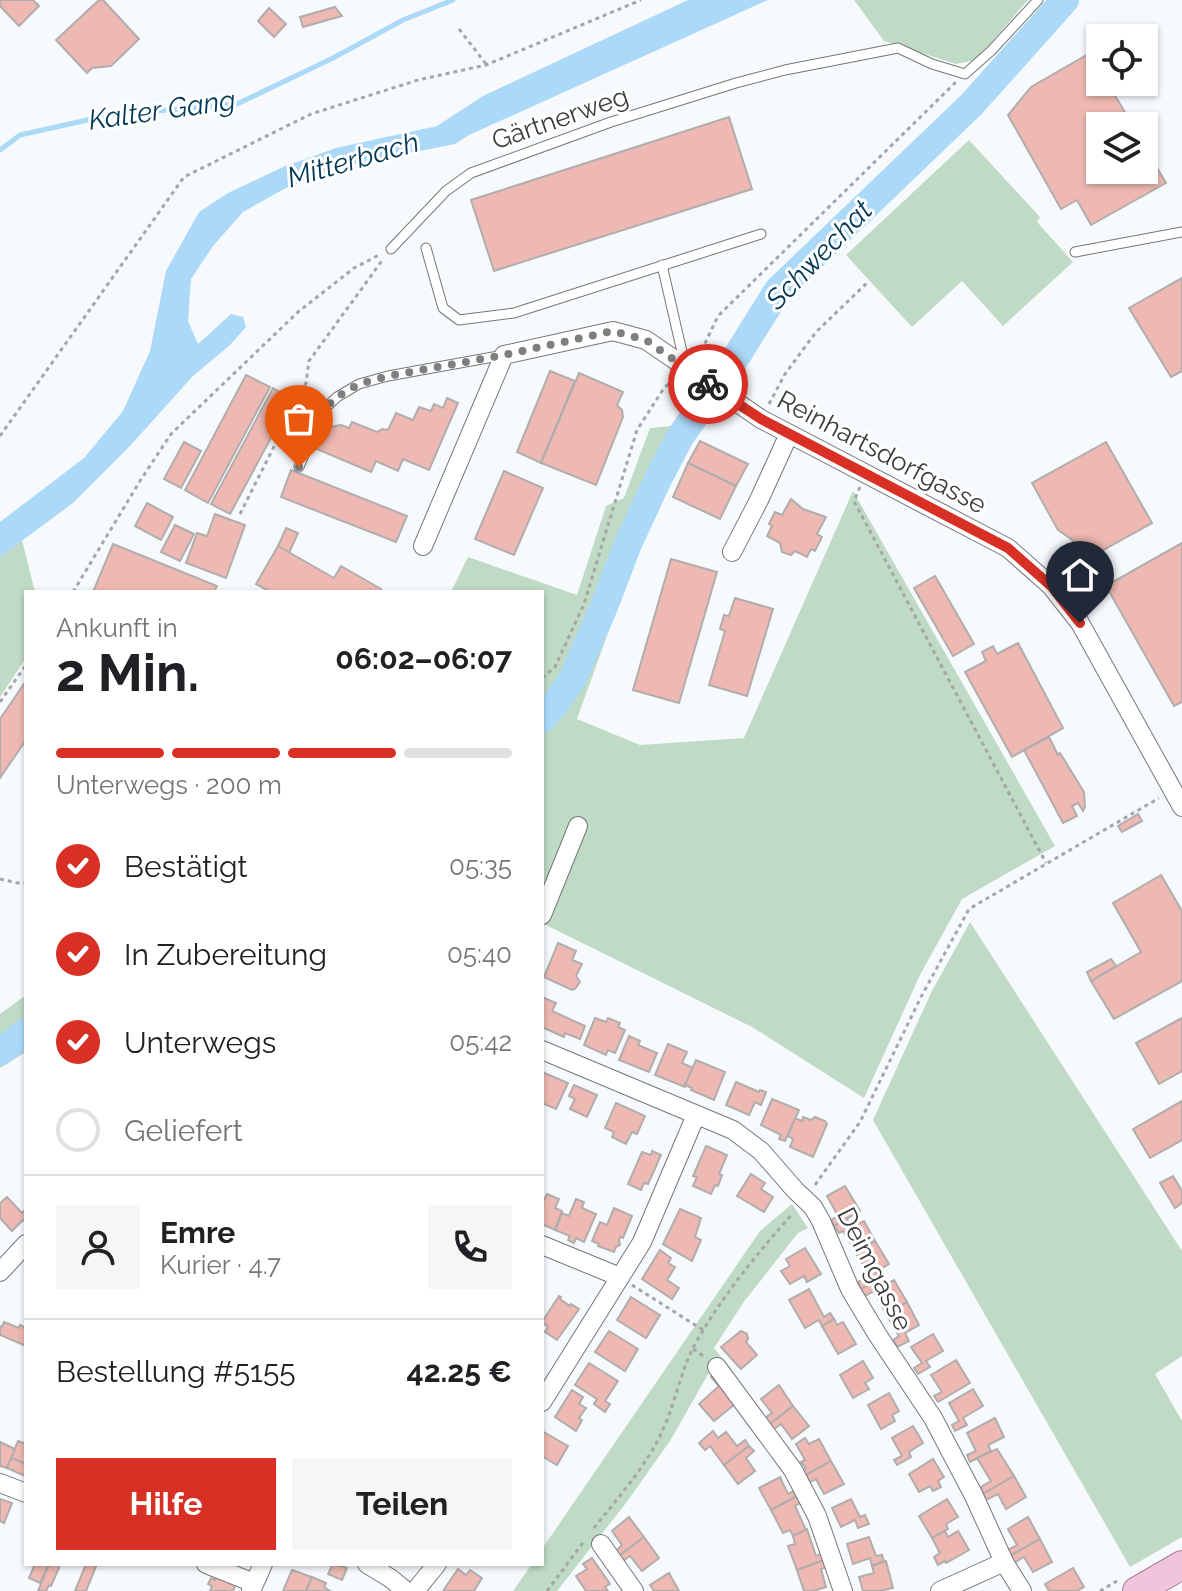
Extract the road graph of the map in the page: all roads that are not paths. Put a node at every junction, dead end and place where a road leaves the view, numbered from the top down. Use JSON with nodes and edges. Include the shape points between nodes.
{"nodes":[{"id":1,"x":1038,"y":0,"type":"edge"},
{"id":2,"x":1182,"y":232,"type":"edge"},
{"id":3,"x":761,"y":234,"type":"dead end"},
{"id":4,"x":426,"y":248,"type":"dead end"},
{"id":5,"x":391,"y":249,"type":"road end"},
{"id":6,"x":1075,"y":252,"type":"dead end"},
{"id":7,"x":662,"y":265,"type":"junction"},
{"id":8,"x":504,"y":355,"type":"junction"},
{"id":9,"x":692,"y":373,"type":"junction"},
{"id":10,"x":789,"y":434,"type":"junction"},
{"id":11,"x":299,"y":467,"type":"dead end"},
{"id":12,"x":423,"y":546,"type":"dead end"},
{"id":13,"x":732,"y":552,"type":"dead end"},
{"id":14,"x":1177,"y":787,"type":"edge"},
{"id":15,"x":1182,"y":807,"type":"edge"},
{"id":16,"x":578,"y":826,"type":"dead end"},
{"id":17,"x":544,"y":910,"type":"edge"},
{"id":18,"x":544,"y":1051,"type":"edge"},
{"id":19,"x":696,"y":1115,"type":"junction"},
{"id":20,"x":24,"y":1246,"type":"edge"},
{"id":21,"x":544,"y":1246,"type":"edge"},
{"id":22,"x":0,"y":1272,"type":"edge"},
{"id":23,"x":620,"y":1277,"type":"junction"},
{"id":24,"x":717,"y":1367,"type":"dead end"},
{"id":25,"x":544,"y":1399,"type":"edge"},
{"id":26,"x":0,"y":1483,"type":"edge"},
{"id":27,"x":24,"y":1492,"type":"edge"},
{"id":28,"x":601,"y":1544,"type":"dead end"},
{"id":29,"x":1004,"y":1562,"type":"junction"},
{"id":30,"x":1182,"y":1565,"type":"edge"},
{"id":31,"x":210,"y":1566,"type":"edge"},
{"id":32,"x":262,"y":1566,"type":"edge"},
{"id":33,"x":370,"y":1566,"type":"edge"},
{"id":34,"x":435,"y":1566,"type":"edge"},
{"id":35,"x":252,"y":1587,"type":"edge"},
{"id":36,"x":406,"y":1591,"type":"edge"},
{"id":37,"x":415,"y":1591,"type":"edge"},
{"id":38,"x":634,"y":1591,"type":"edge"},
{"id":39,"x":843,"y":1591,"type":"edge"},
{"id":40,"x":940,"y":1591,"type":"edge"},
{"id":41,"x":1022,"y":1591,"type":"edge"},
{"id":42,"x":1137,"y":1591,"type":"edge"}],
"edges":[{"from":1,"to":5,"type":"lane","name":"Gärtnerweg","via":[[965,74],[898,48],[736,83],[471,173],[446,191]]},
{"from":2,"to":6,"type":"lane"},
{"from":3,"to":7,"type":"lane"},
{"from":4,"to":7,"type":"lane","via":[[443,308],[459,320],[514,313]]},
{"from":7,"to":9,"type":"lane"},
{"from":8,"to":9,"type":"street","name":"Reinhartsdorfgasse","via":[[613,331],[646,340]]},
{"from":8,"to":11,"type":"lane","via":[[359,384],[321,412]]},
{"from":8,"to":12,"type":"street"},
{"from":9,"to":10,"type":"street","name":"Reinhartsdorfgasse"},
{"from":10,"to":13,"type":"street"},
{"from":10,"to":14,"type":"street","name":"Reinhartsdorfgasse","via":[[1008,548],[1051,586],[1080,623]]},
{"from":14,"to":15,"type":"street","name":"Reinhartsdorfgasse"},
{"from":16,"to":17,"type":"street"},
{"from":18,"to":19,"type":"street","name":"Deimgasse"},
{"from":19,"to":23,"type":"street","via":[[642,1242]]},
{"from":19,"to":29,"type":"street","name":"Deimgasse","via":[[733,1130],[761,1151],[813,1207],[850,1289],[933,1418]]},
{"from":20,"to":22,"type":"street"},
{"from":21,"to":23,"type":"street"},
{"from":23,"to":25,"type":"street"},
{"from":24,"to":39,"type":"street","via":[[793,1470],[817,1516]]},
{"from":26,"to":27,"type":"street"},
{"from":28,"to":38,"type":"street"},
{"from":29,"to":40,"type":"street"},
{"from":29,"to":41,"type":"street","name":"Deimgasse"},
{"from":30,"to":42,"type":"main road"},
{"from":31,"to":35,"type":"street"},
{"from":32,"to":35,"type":"street"},
{"from":33,"to":36,"type":"street"},
{"from":34,"to":37,"type":"street"}]}
